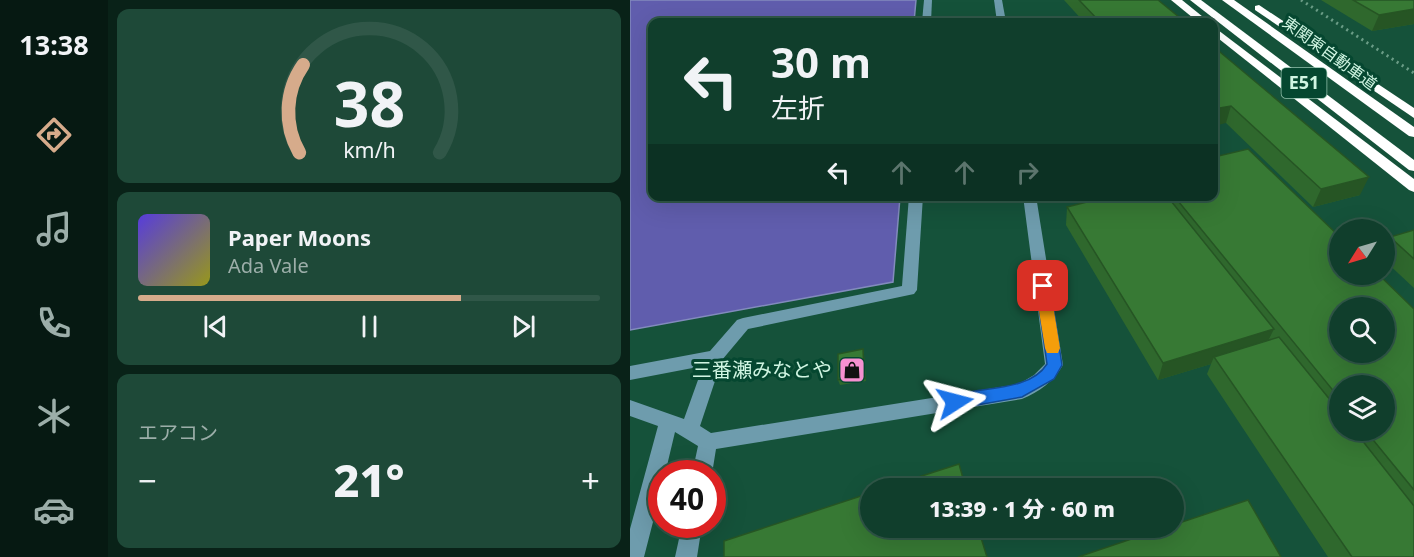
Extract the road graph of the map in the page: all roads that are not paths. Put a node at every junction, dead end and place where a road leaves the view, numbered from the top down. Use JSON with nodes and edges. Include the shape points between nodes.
{"nodes":[{"id":1,"x":928,"y":0,"type":"edge"},
{"id":2,"x":998,"y":0,"type":"edge"},
{"id":3,"x":1176,"y":0,"type":"edge"},
{"id":4,"x":1195,"y":0,"type":"edge"},
{"id":5,"x":1227,"y":0,"type":"edge"},
{"id":6,"x":1248,"y":0,"type":"edge"},
{"id":7,"x":927,"y":18,"type":"edge"},
{"id":8,"x":1001,"y":18,"type":"edge"},
{"id":9,"x":1199,"y":18,"type":"edge"},
{"id":10,"x":1218,"y":33,"type":"edge"},
{"id":11,"x":1414,"y":114,"type":"edge"},
{"id":12,"x":1414,"y":133,"type":"edge"},
{"id":13,"x":1414,"y":167,"type":"edge"},
{"id":14,"x":1414,"y":187,"type":"edge"},
{"id":15,"x":916,"y":201,"type":"edge"},
{"id":16,"x":1030,"y":201,"type":"edge"},
{"id":17,"x":715,"y":357,"type":"junction"},
{"id":18,"x":630,"y":373,"type":"edge"},
{"id":19,"x":630,"y":408,"type":"edge"},
{"id":20,"x":669,"y":421,"type":"junction"},
{"id":21,"x":690,"y":429,"type":"junction"},
{"id":22,"x":708,"y":442,"type":"junction"},
{"id":23,"x":705,"y":460,"type":"edge"},
{"id":24,"x":690,"y":538,"type":"edge"},
{"id":25,"x":633,"y":557,"type":"edge"},
{"id":26,"x":686,"y":557,"type":"edge"}],
"edges":[{"from":1,"to":7,"type":"street"},
{"from":2,"to":8,"type":"street"},
{"from":3,"to":9,"type":"highway"},
{"from":4,"to":13,"type":"highway","name":"東関東自動車道","number":"E51"},
{"from":5,"to":12,"type":"highway","name":"東関東自動車道","number":"E51"},
{"from":6,"to":11,"type":"highway"},
{"from":10,"to":14,"type":"highway"},
{"from":15,"to":17,"type":"street","via":[[909,290],[742,324]]},
{"from":16,"to":22,"type":"street","via":[[1053,353],[1054,365],[1049,375],[1022,391]]},
{"from":17,"to":18,"type":"street"},
{"from":17,"to":21,"type":"street"},
{"from":19,"to":20,"type":"street"},
{"from":20,"to":21,"type":"street"},
{"from":20,"to":25,"type":"street"},
{"from":21,"to":22,"type":"street"},
{"from":22,"to":23,"type":"street"},
{"from":24,"to":26,"type":"street"}]}
